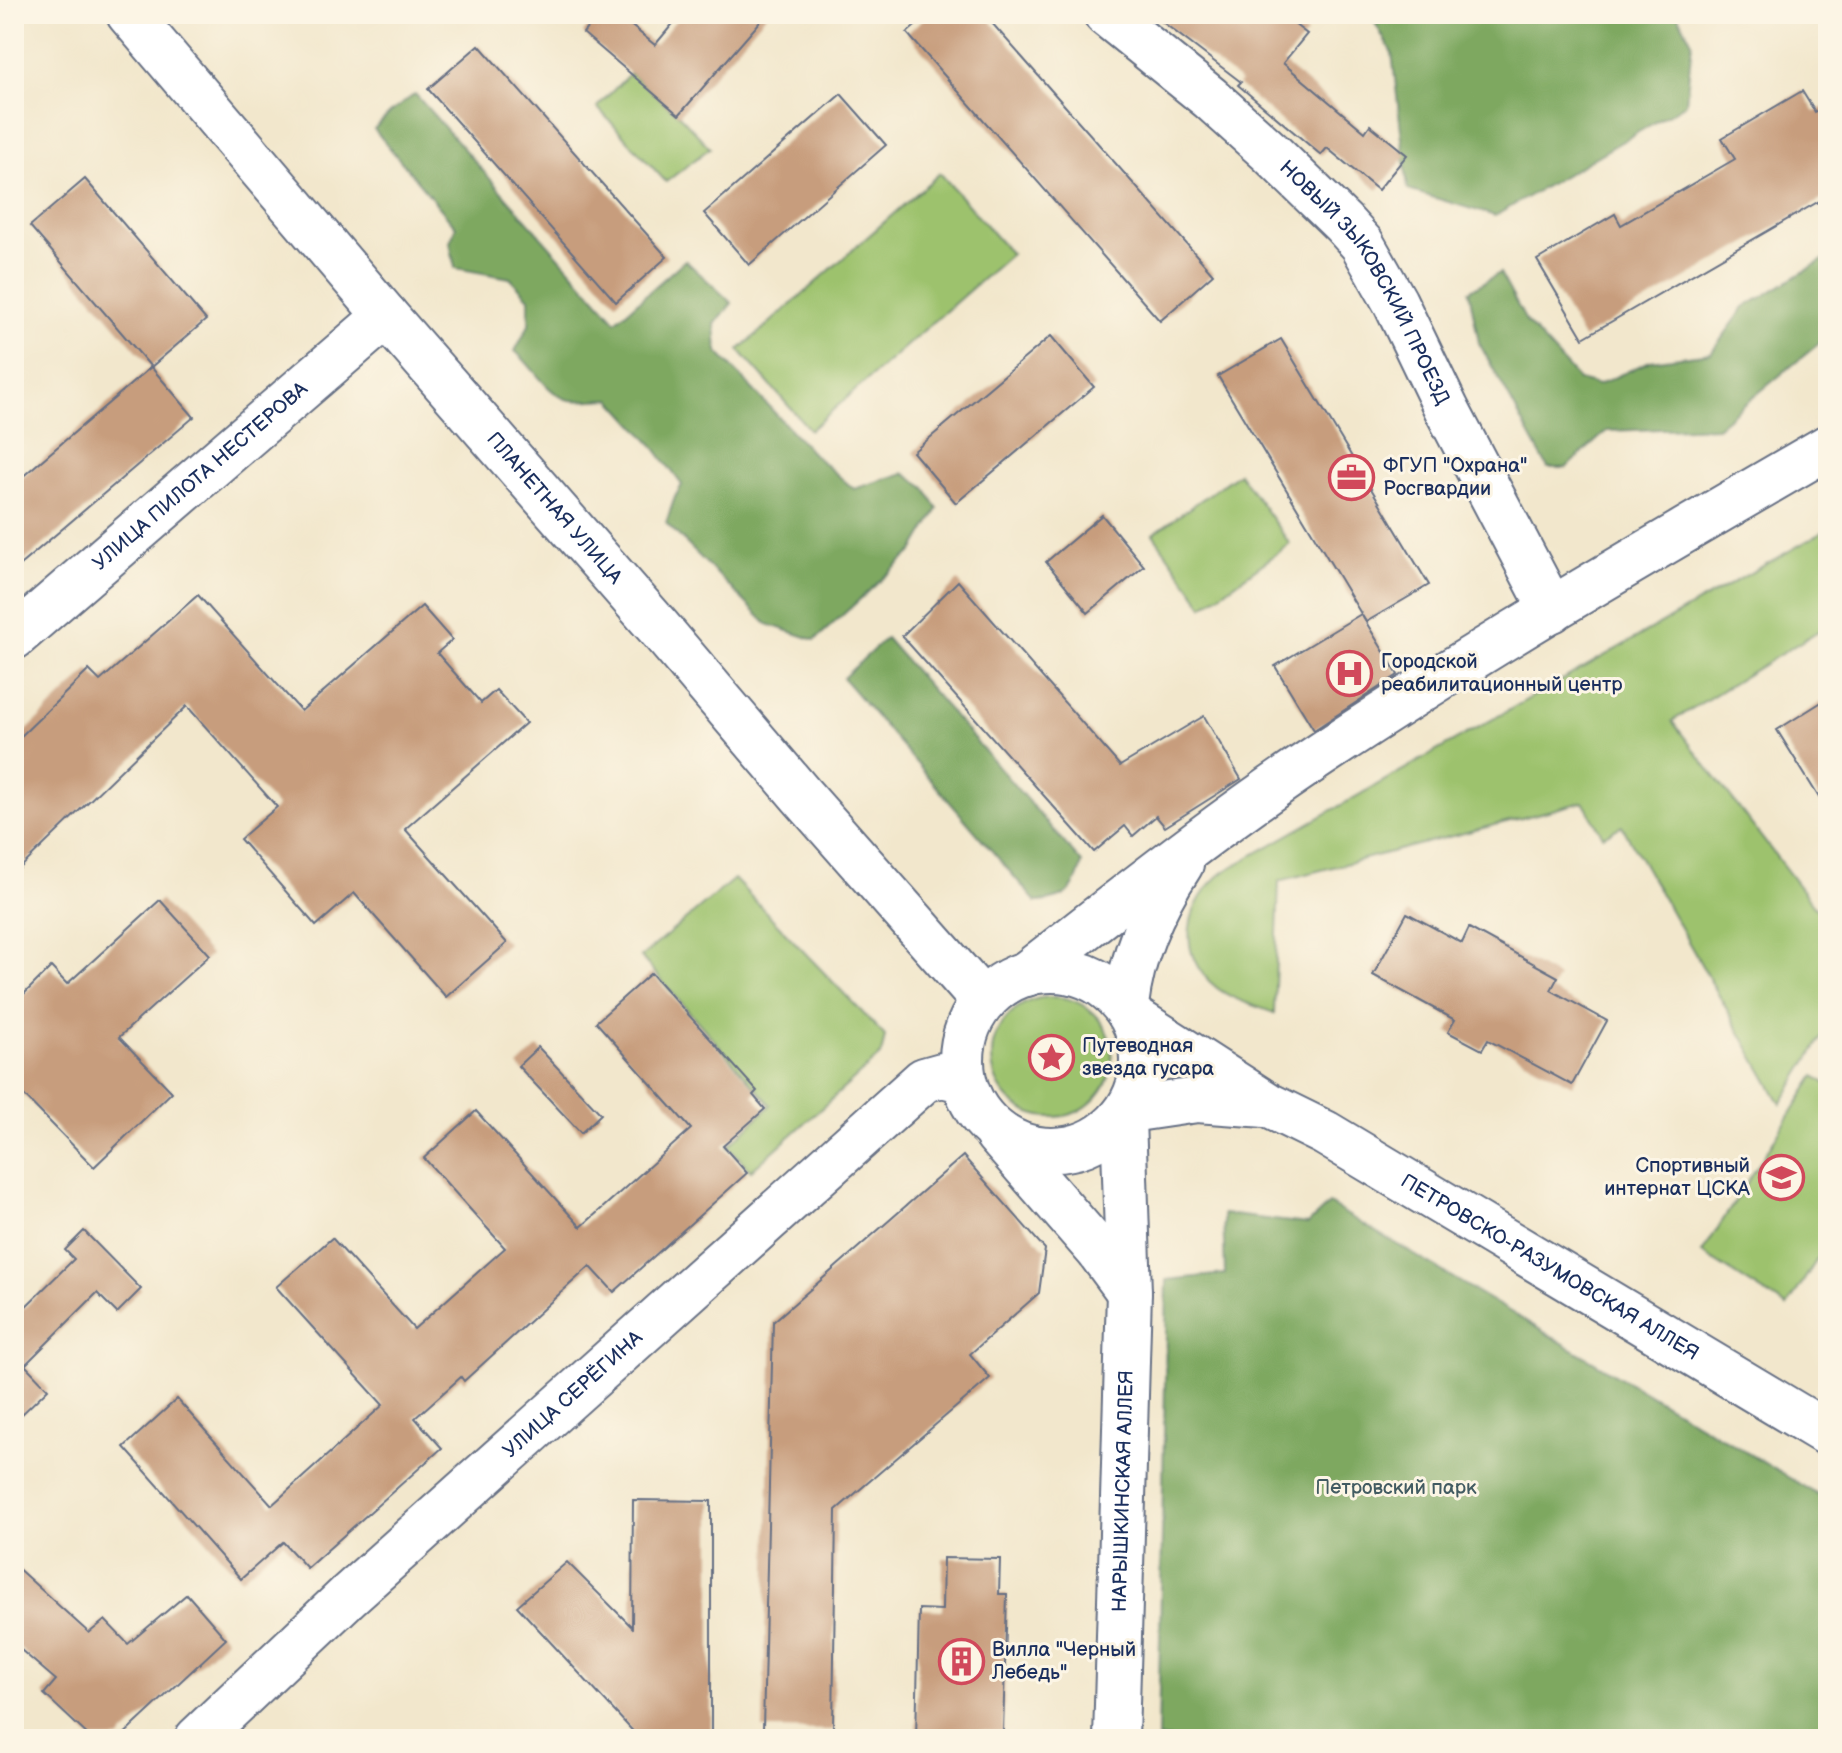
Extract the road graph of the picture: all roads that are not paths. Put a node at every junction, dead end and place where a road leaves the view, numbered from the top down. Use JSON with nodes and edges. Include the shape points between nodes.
{"nodes":[{"id":1,"x":129,"y":14,"type":"edge"},
{"id":2,"x":1106,"y":14,"type":"edge"},
{"id":3,"x":386,"y":316,"type":"junction"},
{"id":4,"x":1828,"y":447,"type":"edge"},
{"id":5,"x":1552,"y":610,"type":"junction"},
{"id":6,"x":14,"y":637,"type":"edge"},
{"id":7,"x":1195,"y":843,"type":"junction"},
{"id":8,"x":1026,"y":974,"type":"junction"},
{"id":9,"x":983,"y":1001,"type":"junction"},
{"id":10,"x":1129,"y":1012,"type":"junction"},
{"id":11,"x":963,"y":1080,"type":"junction"},
{"id":12,"x":1268,"y":1105,"type":"junction"},
{"id":13,"x":1126,"y":1114,"type":"junction"},
{"id":14,"x":993,"y":1129,"type":"junction"},
{"id":15,"x":1129,"y":1292,"type":"junction"},
{"id":16,"x":1828,"y":1434,"type":"edge"},
{"id":17,"x":197,"y":1739,"type":"edge"},
{"id":18,"x":1116,"y":1739,"type":"edge"}],
"edges":[{"from":1,"to":3,"type":"street","name":"ПЛАНЕТНАЯ УЛИЦА"},
{"from":2,"to":5,"type":"street","name":"НОВЫЙ ЗЫКОВСКИЙ ПРОЕЗД","via":[[1210,98],[1362,244]]},
{"from":3,"to":6,"type":"street","name":"УЛИЦА ПИЛОТА НЕСТЕРОВА"},
{"from":3,"to":9,"type":"street","name":"ПЛАНЕТНАЯ УЛИЦА"},
{"from":4,"to":5,"type":"street"},
{"from":5,"to":7,"type":"street","via":[[1322,754]]},
{"from":7,"to":8,"type":"street"},
{"from":7,"to":10,"type":"street","via":[[1157,900],[1137,951],[1129,978]]},
{"from":8,"to":9,"type":"street"},
{"from":8,"to":10,"type":"street","via":[[1058,970],[1090,978],[1109,988]]},
{"from":9,"to":11,"type":"street","via":[[965,1038]]},
{"from":10,"to":12,"type":"street","name":"ПЕТРОВСКО-РАЗУМОВСКАЯ АЛЛЕЯ"},
{"from":10,"to":13,"type":"street","via":[[1143,1052],[1139,1087]]},
{"from":11,"to":14,"type":"street","via":[[974,1107]]},
{"from":11,"to":17,"type":"street","name":"УЛИЦА СЕРЁГИНА","via":[[942,1075],[924,1080],[360,1585]]},
{"from":12,"to":13,"type":"street","name":"ПЕТРОВСКО-РАЗУМОВСКАЯ АЛЛЕЯ","via":[[1197,1100]]},
{"from":12,"to":16,"type":"street","name":"ПЕТРОВСКО-РАЗУМОВСКАЯ АЛЛЕЯ","via":[[1325,1133]]},
{"from":13,"to":14,"type":"street","via":[[1095,1141],[1060,1151],[1024,1147]]},
{"from":13,"to":15,"type":"street","name":"НАРЫШКИНСКАЯ АЛЛЕЯ"},
{"from":14,"to":15,"type":"street"},
{"from":15,"to":18,"type":"street","name":"НАРЫШКИНСКАЯ АЛЛЕЯ"}]}
